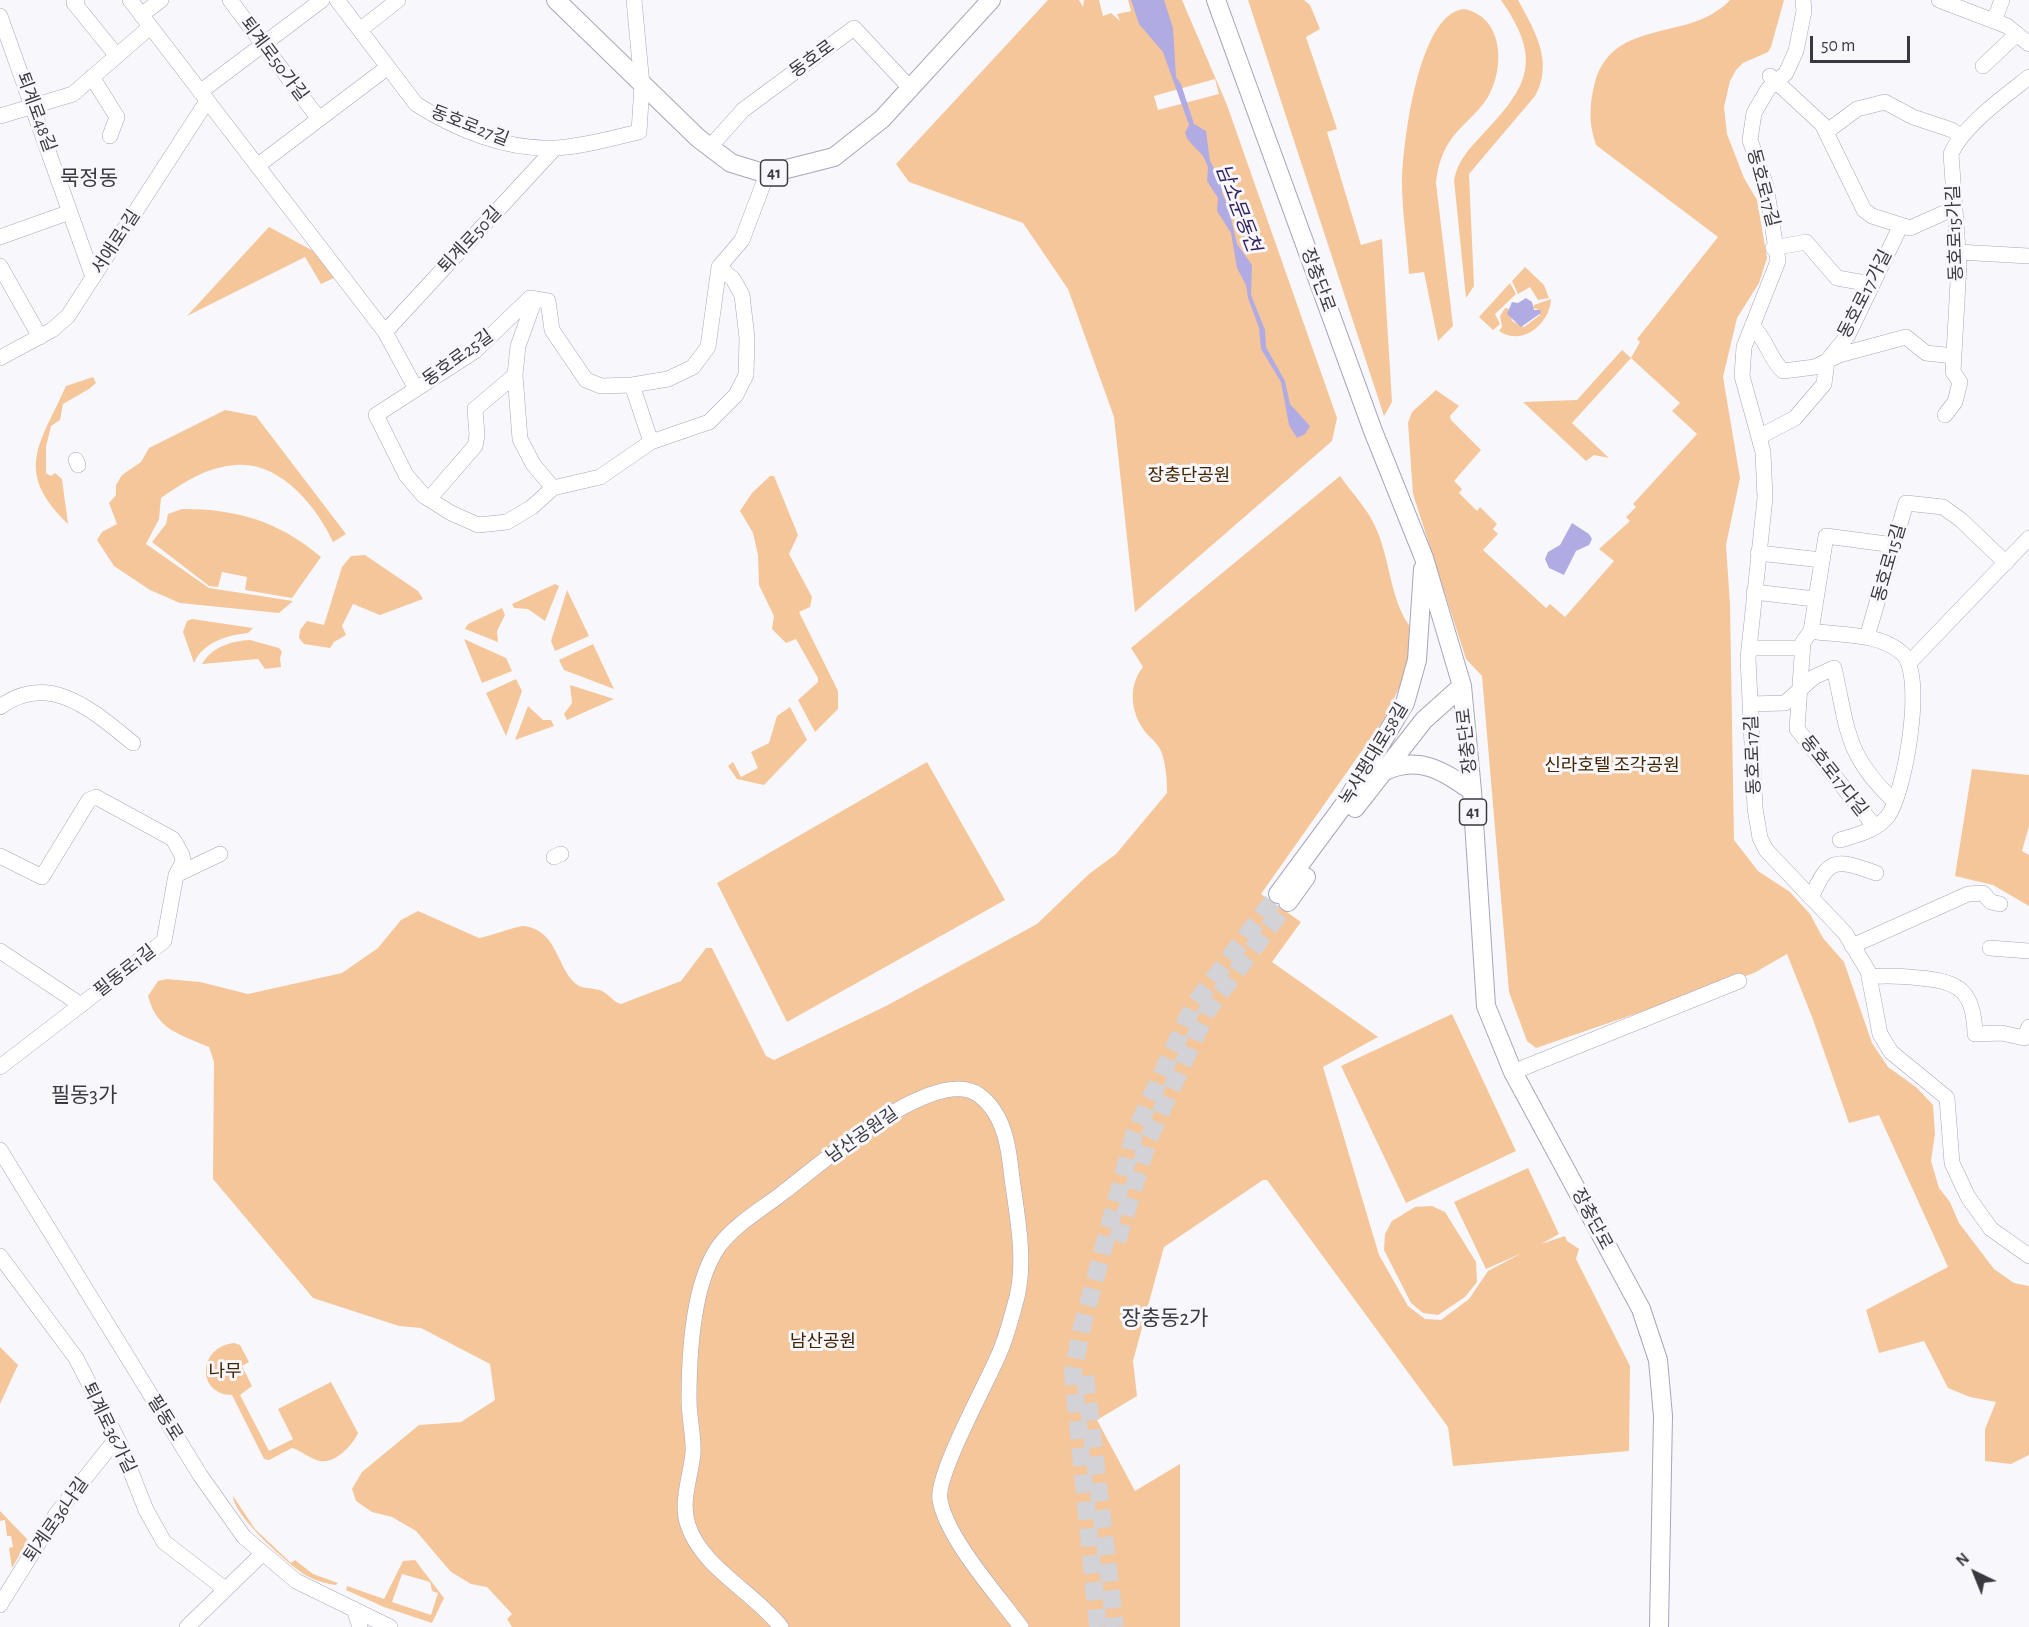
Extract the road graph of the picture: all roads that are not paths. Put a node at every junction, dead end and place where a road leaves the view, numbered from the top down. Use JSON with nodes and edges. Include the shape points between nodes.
{"nodes":[{"id":1,"x":77,"y":0,"type":"edge"},
{"id":2,"x":130,"y":0,"type":"edge"},
{"id":3,"x":161,"y":0,"type":"edge"},
{"id":4,"x":230,"y":0,"type":"edge"},
{"id":5,"x":322,"y":0,"type":"edge"},
{"id":6,"x":336,"y":0,"type":"edge"},
{"id":7,"x":398,"y":0,"type":"edge"},
{"id":8,"x":556,"y":0,"type":"edge"},
{"id":9,"x":634,"y":0,"type":"edge"},
{"id":10,"x":991,"y":0,"type":"edge"},
{"id":11,"x":1216,"y":0,"type":"edge"},
{"id":12,"x":1803,"y":0,"type":"edge"},
{"id":13,"x":1939,"y":0,"type":"edge"},
{"id":14,"x":2002,"y":0,"type":"edge"},
{"id":15,"x":0,"y":16,"type":"edge"},
{"id":16,"x":146,"y":21,"type":"junction"},
{"id":17,"x":1994,"y":21,"type":"junction"},
{"id":18,"x":360,"y":30,"type":"junction"},
{"id":19,"x":2017,"y":34,"type":"junction"},
{"id":20,"x":2029,"y":44,"type":"edge"},
{"id":21,"x":263,"y":45,"type":"junction"},
{"id":22,"x":117,"y":56,"type":"junction"},
{"id":23,"x":1983,"y":66,"type":"dead end"},
{"id":24,"x":388,"y":67,"type":"junction"},
{"id":25,"x":2029,"y":77,"type":"edge"},
{"id":26,"x":92,"y":78,"type":"junction"},
{"id":27,"x":1773,"y":79,"type":"junction"},
{"id":28,"x":642,"y":85,"type":"junction"},
{"id":29,"x":910,"y":88,"type":"junction"},
{"id":30,"x":204,"y":97,"type":"junction"},
{"id":31,"x":35,"y":108,"type":"junction"},
{"id":32,"x":0,"y":116,"type":"edge"},
{"id":33,"x":319,"y":118,"type":"junction"},
{"id":34,"x":1826,"y":132,"type":"junction"},
{"id":35,"x":110,"y":136,"type":"dead end"},
{"id":36,"x":1961,"y":137,"type":"junction"},
{"id":37,"x":710,"y":147,"type":"junction"},
{"id":38,"x":555,"y":148,"type":"junction"},
{"id":39,"x":257,"y":166,"type":"junction"},
{"id":40,"x":767,"y":174,"type":"junction"},
{"id":41,"x":1955,"y":208,"type":"junction"},
{"id":42,"x":70,"y":212,"type":"junction"},
{"id":43,"x":1900,"y":225,"type":"junction"},
{"id":44,"x":0,"y":237,"type":"edge"},
{"id":45,"x":1775,"y":247,"type":"junction"},
{"id":46,"x":1958,"y":252,"type":"junction"},
{"id":47,"x":2029,"y":256,"type":"edge"},
{"id":48,"x":0,"y":267,"type":"edge"},
{"id":49,"x":719,"y":267,"type":"junction"},
{"id":50,"x":93,"y":277,"type":"junction"},
{"id":51,"x":1872,"y":284,"type":"junction"},
{"id":52,"x":535,"y":299,"type":"junction"},
{"id":53,"x":1752,"y":326,"type":"junction"},
{"id":54,"x":385,"y":332,"type":"junction"},
{"id":55,"x":40,"y":337,"type":"junction"},
{"id":56,"x":1954,"y":357,"type":"junction"},
{"id":57,"x":0,"y":358,"type":"edge"},
{"id":58,"x":1827,"y":361,"type":"junction"},
{"id":59,"x":515,"y":375,"type":"junction"},
{"id":60,"x":632,"y":385,"type":"junction"},
{"id":61,"x":417,"y":389,"type":"junction"},
{"id":62,"x":1946,"y":415,"type":"dead end"},
{"id":63,"x":1759,"y":437,"type":"junction"},
{"id":64,"x":651,"y":442,"type":"junction"},
{"id":65,"x":553,"y":488,"type":"junction"},
{"id":66,"x":429,"y":499,"type":"junction"},
{"id":67,"x":2029,"y":538,"type":"edge"},
{"id":68,"x":1894,"y":545,"type":"junction"},
{"id":69,"x":1758,"y":553,"type":"junction"},
{"id":70,"x":1424,"y":558,"type":"junction"},
{"id":71,"x":1822,"y":561,"type":"junction"},
{"id":72,"x":2006,"y":563,"type":"junction"},
{"id":73,"x":1754,"y":592,"type":"junction"},
{"id":74,"x":1815,"y":599,"type":"junction"},
{"id":75,"x":1811,"y":631,"type":"junction"},
{"id":76,"x":1868,"y":637,"type":"junction"},
{"id":77,"x":1749,"y":648,"type":"junction"},
{"id":78,"x":1803,"y":648,"type":"junction"},
{"id":79,"x":1910,"y":662,"type":"junction"},
{"id":80,"x":1462,"y":686,"type":"junction"},
{"id":81,"x":1801,"y":688,"type":"junction"},
{"id":82,"x":1751,"y":704,"type":"junction"},
{"id":83,"x":0,"y":706,"type":"edge"},
{"id":84,"x":133,"y":743,"type":"dead end"},
{"id":85,"x":1381,"y":773,"type":"junction"},
{"id":86,"x":1472,"y":791,"type":"junction"},
{"id":87,"x":1894,"y":801,"type":"junction"},
{"id":88,"x":1875,"y":827,"type":"junction"},
{"id":89,"x":1840,"y":840,"type":"dead end"},
{"id":90,"x":220,"y":854,"type":"dead end"},
{"id":91,"x":0,"y":856,"type":"edge"},
{"id":92,"x":1876,"y":873,"type":"dead end"},
{"id":93,"x":176,"y":875,"type":"junction"},
{"id":94,"x":1811,"y":898,"type":"junction"},
{"id":95,"x":2000,"y":904,"type":"dead end"},
{"id":96,"x":1852,"y":946,"type":"junction"},
{"id":97,"x":1990,"y":948,"type":"dead end"},
{"id":98,"x":0,"y":951,"type":"edge"},
{"id":99,"x":2029,"y":951,"type":"edge"},
{"id":100,"x":1869,"y":977,"type":"junction"},
{"id":101,"x":1739,"y":981,"type":"dead end"},
{"id":102,"x":81,"y":1005,"type":"junction"},
{"id":103,"x":2029,"y":1027,"type":"edge"},
{"id":104,"x":0,"y":1067,"type":"edge"},
{"id":105,"x":1513,"y":1072,"type":"junction"},
{"id":106,"x":0,"y":1150,"type":"edge"},
{"id":107,"x":2028,"y":1253,"type":"edge"},
{"id":108,"x":0,"y":1256,"type":"edge"},
{"id":109,"x":117,"y":1438,"type":"junction"},
{"id":110,"x":262,"y":1554,"type":"junction"},
{"id":111,"x":225,"y":1589,"type":"junction"},
{"id":112,"x":0,"y":1605,"type":"edge"},
{"id":113,"x":354,"y":1610,"type":"junction"},
{"id":114,"x":187,"y":1627,"type":"edge"},
{"id":115,"x":360,"y":1627,"type":"edge"},
{"id":116,"x":390,"y":1627,"type":"edge"},
{"id":117,"x":781,"y":1627,"type":"edge"},
{"id":118,"x":1021,"y":1627,"type":"edge"},
{"id":119,"x":1659,"y":1627,"type":"edge"}],
"edges":[{"from":1,"to":22,"type":"street","via":[[74,3]]},
{"from":2,"to":16,"type":"street"},
{"from":3,"to":16,"type":"street"},
{"from":4,"to":21,"type":"street","name":"퇴계로50가길"},
{"from":5,"to":21,"type":"street"},
{"from":6,"to":18,"type":"street","name":"동호로27길"},
{"from":7,"to":18,"type":"street"},
{"from":8,"to":28,"type":"main road","number":"41"},
{"from":9,"to":28,"type":"street"},
{"from":10,"to":29,"type":"main road","number":"41"},
{"from":11,"to":70,"type":"main road","name":"장충단로","number":"41","via":[[1372,431]]},
{"from":12,"to":27,"type":"street","name":"동호로17길","via":[[1796,51],[1786,73]]},
{"from":13,"to":17,"type":"street"},
{"from":14,"to":17,"type":"street"},
{"from":15,"to":31,"type":"street","name":"퇴계로48길"},
{"from":16,"to":22,"type":"street"},
{"from":16,"to":30,"type":"street"},
{"from":17,"to":19,"type":"street"},
{"from":18,"to":24,"type":"street","name":"동호로27길"},
{"from":19,"to":20,"type":"street"},
{"from":19,"to":23,"type":"street"},
{"from":21,"to":30,"type":"street"},
{"from":21,"to":33,"type":"street","name":"퇴계로50가길"},
{"from":22,"to":26,"type":"street"},
{"from":24,"to":33,"type":"street"},
{"from":24,"to":38,"type":"street","name":"동호로27길","via":[[416,104],[432,114],[502,143]]},
{"from":25,"to":36,"type":"street","name":"동호로15가길"},
{"from":26,"to":31,"type":"street","via":[[74,94]]},
{"from":26,"to":35,"type":"street","via":[[117,117]]},
{"from":27,"to":34,"type":"street"},
{"from":27,"to":45,"type":"street","name":"동호로17길","via":[[1754,113],[1750,140],[1766,186]]},
{"from":28,"to":37,"type":"main road","number":"41"},
{"from":28,"to":38,"type":"street","name":"동호로27길","via":[[639,132]]},
{"from":29,"to":37,"type":"street","name":"동호로","via":[[854,28],[743,110]]},
{"from":29,"to":40,"type":"main road","number":"41","via":[[882,119],[834,157]]},
{"from":30,"to":39,"type":"street"},
{"from":30,"to":50,"type":"street","name":"서애로1길"},
{"from":31,"to":32,"type":"street"},
{"from":31,"to":42,"type":"street","name":"퇴계로48길"},
{"from":33,"to":39,"type":"street"},
{"from":34,"to":36,"type":"street","via":[[1857,109],[1885,102]]},
{"from":34,"to":43,"type":"street","via":[[1864,210]]},
{"from":36,"to":41,"type":"street","name":"동호로15가길","via":[[1951,154]]},
{"from":37,"to":40,"type":"main road","number":"41","via":[[731,163]]},
{"from":38,"to":54,"type":"street","name":"퇴계로50길"},
{"from":39,"to":54,"type":"street"},
{"from":40,"to":49,"type":"street","via":[[742,240]]},
{"from":41,"to":43,"type":"street","via":[[1910,228]]},
{"from":41,"to":46,"type":"street","name":"동호로15가길"},
{"from":42,"to":44,"type":"street"},
{"from":42,"to":50,"type":"street","name":"퇴계로48길"},
{"from":43,"to":51,"type":"street","name":"동호로17가길"},
{"from":45,"to":51,"type":"street","name":"동호로17길","via":[[1806,242],[1837,278]]},
{"from":45,"to":53,"type":"street","name":"동호로17길","via":[[1778,261]]},
{"from":46,"to":47,"type":"street"},
{"from":46,"to":56,"type":"street","name":"동호로15가길"},
{"from":48,"to":55,"type":"street"},
{"from":49,"to":60,"type":"street","via":[[708,347],[693,367],[668,379]]},
{"from":49,"to":64,"type":"street","via":[[733,279],[742,296],[746,375],[736,394],[709,422]]},
{"from":50,"to":55,"type":"street","name":"서애로1길","via":[[68,316]]},
{"from":51,"to":58,"type":"street","name":"동호로17가길","via":[[1848,335]]},
{"from":52,"to":59,"type":"street","name":"동호로25길","via":[[518,346]]},
{"from":52,"to":60,"type":"street","via":[[548,301],[552,330],[586,380],[601,386]]},
{"from":52,"to":61,"type":"street","name":"동호로25길","via":[[530,298],[475,351]]},
{"from":53,"to":58,"type":"street","via":[[1783,371],[1815,367]]},
{"from":53,"to":63,"type":"street","name":"동호로17길","via":[[1744,347],[1742,376]]},
{"from":54,"to":61,"type":"street"},
{"from":55,"to":57,"type":"street","name":"서애로1길"},
{"from":56,"to":58,"type":"street","via":[[1926,353],[1906,337]]},
{"from":56,"to":62,"type":"street","name":"동호로15가길","via":[[1953,372],[1960,382],[1955,402]]},
{"from":58,"to":63,"type":"street","via":[[1824,384],[1813,400],[1795,418]]},
{"from":59,"to":65,"type":"street","name":"동호로25길","via":[[520,439],[533,464]]},
{"from":59,"to":66,"type":"street","via":[[475,409],[475,447]]},
{"from":60,"to":64,"type":"street"},
{"from":61,"to":66,"type":"street","name":"동호로25길","via":[[376,415],[406,475]]},
{"from":63,"to":69,"type":"street","name":"동호로17길","via":[[1765,498]]},
{"from":64,"to":65,"type":"street","via":[[600,477]]},
{"from":65,"to":66,"type":"street","via":[[507,522],[478,525]]},
{"from":67,"to":72,"type":"street"},
{"from":68,"to":71,"type":"street","via":[[1826,536]]},
{"from":68,"to":72,"type":"street","name":"동호로15길","via":[[1906,503],[1943,507]]},
{"from":68,"to":76,"type":"street","name":"동호로15길"},
{"from":69,"to":71,"type":"street"},
{"from":69,"to":73,"type":"street","name":"동호로17길"},
{"from":70,"to":80,"type":"main road","name":"장충단로","number":"41"},
{"from":70,"to":85,"type":"main road","name":"녹사평대로58길","via":[[1417,660],[1405,704],[1283,898]]},
{"from":71,"to":74,"type":"street"},
{"from":72,"to":79,"type":"street"},
{"from":73,"to":74,"type":"street"},
{"from":73,"to":77,"type":"street","name":"동호로17길"},
{"from":74,"to":75,"type":"street"},
{"from":75,"to":76,"type":"street"},
{"from":75,"to":78,"type":"street"},
{"from":76,"to":79,"type":"street","via":[[1892,645]]},
{"from":77,"to":78,"type":"street"},
{"from":77,"to":82,"type":"street","name":"동호로17길"},
{"from":78,"to":81,"type":"street"},
{"from":79,"to":87,"type":"street","via":[[1913,718]]},
{"from":80,"to":85,"type":"main road","name":"녹사평대로58길","via":[[1424,720]]},
{"from":80,"to":86,"type":"main road","name":"장충단로","number":"41"},
{"from":81,"to":82,"type":"street","name":"동호로17다길","via":[[1785,703]]},
{"from":81,"to":87,"type":"street","name":"동호로17다길","via":[[1833,668],[1844,709],[1844,726],[1854,752],[1875,783]]},
{"from":81,"to":88,"type":"street","name":"동호로17다길","via":[[1797,729]]},
{"from":82,"to":94,"type":"street","name":"동호로17길","via":[[1760,838],[1766,850]]},
{"from":83,"to":84,"type":"street","via":[[15,696],[36,691],[68,698],[84,704]]},
{"from":85,"to":86,"type":"main road","via":[[1395,766],[1427,764]]},
{"from":86,"to":105,"type":"main road","name":"장충단로","number":"41","via":[[1486,1006]]},
{"from":87,"to":88,"type":"street","via":[[1890,814]]},
{"from":88,"to":89,"type":"street"},
{"from":90,"to":93,"type":"street"},
{"from":91,"to":93,"type":"street","name":"필동로1길","via":[[42,877],[89,800],[96,797],[173,839],[183,862]]},
{"from":92,"to":94,"type":"street","via":[[1834,864],[1824,870]]},
{"from":93,"to":102,"type":"street","name":"필동로1길","via":[[164,941]]},
{"from":94,"to":96,"type":"street","name":"동호로17길","via":[[1845,933]]},
{"from":95,"to":96,"type":"street","via":[[1991,902],[1983,893],[1968,894]]},
{"from":96,"to":100,"type":"street","name":"동호로17길"},
{"from":97,"to":99,"type":"street"},
{"from":98,"to":102,"type":"street"},
{"from":100,"to":103,"type":"street","via":[[1886,975],[1955,984],[1975,1012],[1976,1034],[2002,1033],[2024,1038]]},
{"from":100,"to":107,"type":"street","name":"동호로17길","via":[[1880,1034],[1906,1067],[1947,1098],[1952,1164],[1968,1197],[1991,1228]]},
{"from":101,"to":105,"type":"street"},
{"from":102,"to":104,"type":"street","name":"필동로1길"},
{"from":105,"to":119,"type":"main road","name":"장충단로","number":"41","via":[[1641,1309],[1658,1360],[1663,1416]]},
{"from":106,"to":110,"type":"street","name":"필동로","via":[[49,1241],[200,1475],[244,1538]]},
{"from":108,"to":109,"type":"street","name":"퇴계로36가길","via":[[76,1358]]},
{"from":109,"to":111,"type":"street","name":"퇴계로36가길","via":[[146,1510],[164,1542]]},
{"from":109,"to":112,"type":"street","name":"퇴계로36나길","via":[[57,1513]]},
{"from":110,"to":111,"type":"street"},
{"from":110,"to":113,"type":"street","name":"필동로","via":[[296,1581]]},
{"from":111,"to":114,"type":"street"},
{"from":113,"to":115,"type":"street"},
{"from":113,"to":116,"type":"street","name":"필동로"},
{"from":117,"to":118,"type":"street","name":"남산공원길","via":[[702,1549],[688,1524],[685,1499],[693,1452],[689,1402],[692,1343],[704,1276],[720,1246],[745,1223],[874,1123],[918,1099],[961,1089],[978,1094],[996,1114],[1008,1143],[1021,1244],[1018,1293],[1000,1351],[938,1496],[947,1523],[960,1544]]}]}
